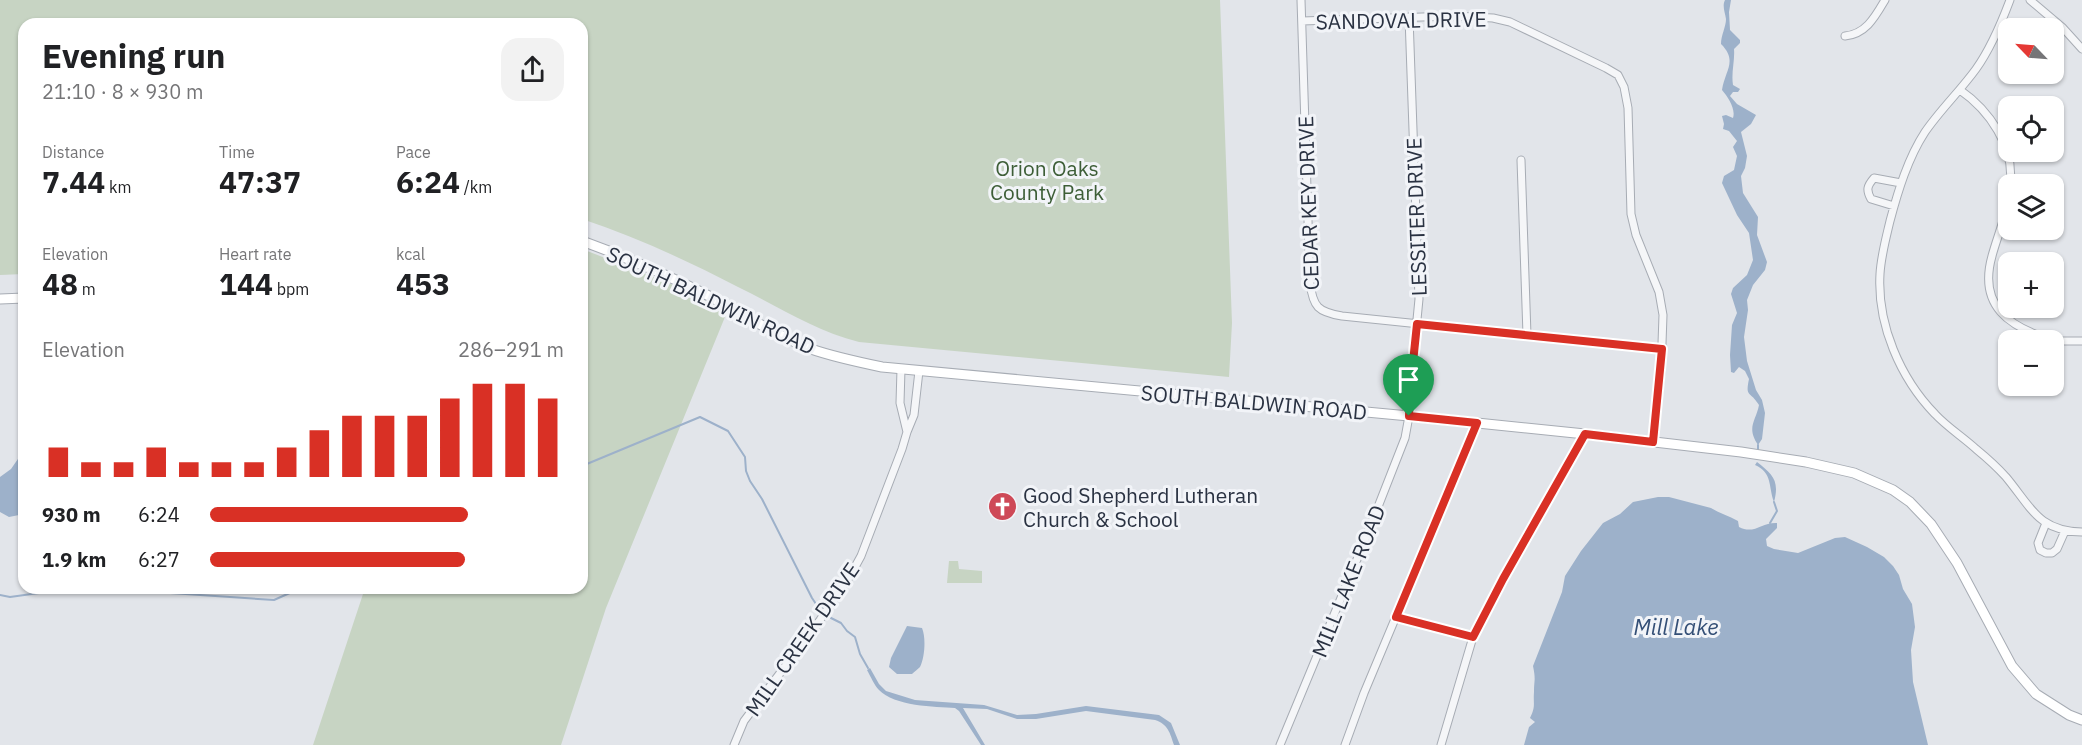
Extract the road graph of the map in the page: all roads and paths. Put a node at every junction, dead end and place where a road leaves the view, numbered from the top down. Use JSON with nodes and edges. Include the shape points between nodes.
{"nodes":[{"id":1,"x":1301,"y":0,"type":"edge"},
{"id":2,"x":1885,"y":0,"type":"edge"},
{"id":3,"x":2010,"y":0,"type":"edge"},
{"id":4,"x":2030,"y":0,"type":"edge"},
{"id":5,"x":1410,"y":17,"type":"junction"},
{"id":6,"x":1302,"y":21,"type":"junction"},
{"id":7,"x":1845,"y":36,"type":"dead end"},
{"id":8,"x":2082,"y":50,"type":"edge"},
{"id":9,"x":1960,"y":90,"type":"junction"},
{"id":10,"x":1521,"y":160,"type":"dead end"},
{"id":11,"x":2009,"y":174,"type":"edge"},
{"id":12,"x":1901,"y":183,"type":"junction"},
{"id":13,"x":1894,"y":206,"type":"junction"},
{"id":14,"x":1998,"y":236,"type":"edge"},
{"id":15,"x":588,"y":243,"type":"edge"},
{"id":16,"x":18,"y":298,"type":"edge"},
{"id":17,"x":0,"y":299,"type":"edge"},
{"id":18,"x":1417,"y":324,"type":"junction"},
{"id":19,"x":2023,"y":330,"type":"edge"},
{"id":20,"x":1527,"y":335,"type":"junction"},
{"id":21,"x":2064,"y":341,"type":"edge"},
{"id":22,"x":2082,"y":341,"type":"edge"},
{"id":23,"x":1662,"y":349,"type":"junction"},
{"id":24,"x":901,"y":369,"type":"junction"},
{"id":25,"x":919,"y":371,"type":"junction"},
{"id":26,"x":1409,"y":416,"type":"junction"},
{"id":27,"x":1477,"y":423,"type":"junction"},
{"id":28,"x":907,"y":432,"type":"junction"},
{"id":29,"x":1585,"y":434,"type":"junction"},
{"id":30,"x":1653,"y":442,"type":"junction"},
{"id":31,"x":2046,"y":524,"type":"junction"},
{"id":32,"x":2065,"y":531,"type":"junction"},
{"id":33,"x":2082,"y":532,"type":"edge"},
{"id":34,"x":1396,"y":617,"type":"junction"},
{"id":35,"x":1473,"y":637,"type":"junction"},
{"id":36,"x":2080,"y":716,"type":"edge"},
{"id":37,"x":734,"y":745,"type":"edge"},
{"id":38,"x":1280,"y":745,"type":"edge"},
{"id":39,"x":1345,"y":745,"type":"edge"},
{"id":40,"x":1442,"y":745,"type":"edge"}],
"edges":[{"from":1,"to":6,"type":"street","name":"CEDAR KEY DRIVE"},
{"from":2,"to":7,"type":"street","via":[[1864,29]]},
{"from":3,"to":9,"type":"street","via":[[1986,53]]},
{"from":4,"to":8,"type":"street"},
{"from":5,"to":6,"type":"street","name":"SANDOVAL DRIVE"},
{"from":5,"to":18,"type":"street","name":"LESSITER DRIVE"},
{"from":5,"to":23,"type":"street","name":"SANDOVAL DRIVE","via":[[1472,16],[1510,22],[1618,75],[1628,108],[1631,214],[1659,292]]},
{"from":6,"to":18,"type":"street","name":"CEDAR KEY DRIVE","via":[[1313,302],[1330,314]]},
{"from":9,"to":11,"type":"street","via":[[1996,125]]},
{"from":9,"to":12,"type":"street","via":[[1924,134]]},
{"from":10,"to":20,"type":"street"},
{"from":12,"to":13,"type":"street"},
{"from":12,"to":13,"type":"street","via":[[1874,178],[1868,184],[1871,199]]},
{"from":13,"to":31,"type":"street","via":[[1884,243],[1881,303],[1902,369],[1935,414],[1992,462]]},
{"from":14,"to":19,"type":"street","via":[[1988,273],[1989,288],[1999,312]]},
{"from":15,"to":24,"type":"main road","name":"SOUTH BALDWIN ROAD","via":[[673,278],[810,348],[861,363]]},
{"from":16,"to":17,"type":"main road"},
{"from":18,"to":20,"type":"street","name":"CEDAR KEY DRIVE"},
{"from":18,"to":26,"type":"street","name":"LESSITER DRIVE"},
{"from":20,"to":23,"type":"street","name":"CEDAR KEY DRIVE"},
{"from":21,"to":22,"type":"street"},
{"from":23,"to":30,"type":"street","name":"SANDOVAL DRIVE"},
{"from":24,"to":25,"type":"main road","name":"SOUTH BALDWIN ROAD"},
{"from":24,"to":28,"type":"street","via":[[900,403]]},
{"from":25,"to":26,"type":"main road","name":"SOUTH BALDWIN ROAD"},
{"from":25,"to":28,"type":"street","name":"MILL CREEK DRIVE","via":[[914,416]]},
{"from":26,"to":27,"type":"main road","name":"SOUTH BALDWIN ROAD"},
{"from":26,"to":38,"type":"street","name":"MILL LAKE ROAD","via":[[1394,470]]},
{"from":27,"to":29,"type":"main road","name":"SOUTH BALDWIN ROAD"},
{"from":27,"to":34,"type":"street"},
{"from":28,"to":37,"type":"street","name":"MILL CREEK DRIVE","via":[[855,568],[744,721]]},
{"from":29,"to":30,"type":"main road","name":"SOUTH BALDWIN ROAD"},
{"from":29,"to":35,"type":"street"},
{"from":30,"to":36,"type":"main road","name":"SOUTH BALDWIN ROAD","via":[[1806,462],[1854,473],[1893,490],[1910,502],[1943,539],[2012,666],[2036,694],[2069,715]]},
{"from":31,"to":32,"type":"street"},
{"from":31,"to":32,"type":"street","via":[[2038,543],[2046,553],[2057,549]]},
{"from":32,"to":33,"type":"street"},
{"from":34,"to":35,"type":"street"},
{"from":34,"to":39,"type":"street"},
{"from":35,"to":40,"type":"street"}]}
